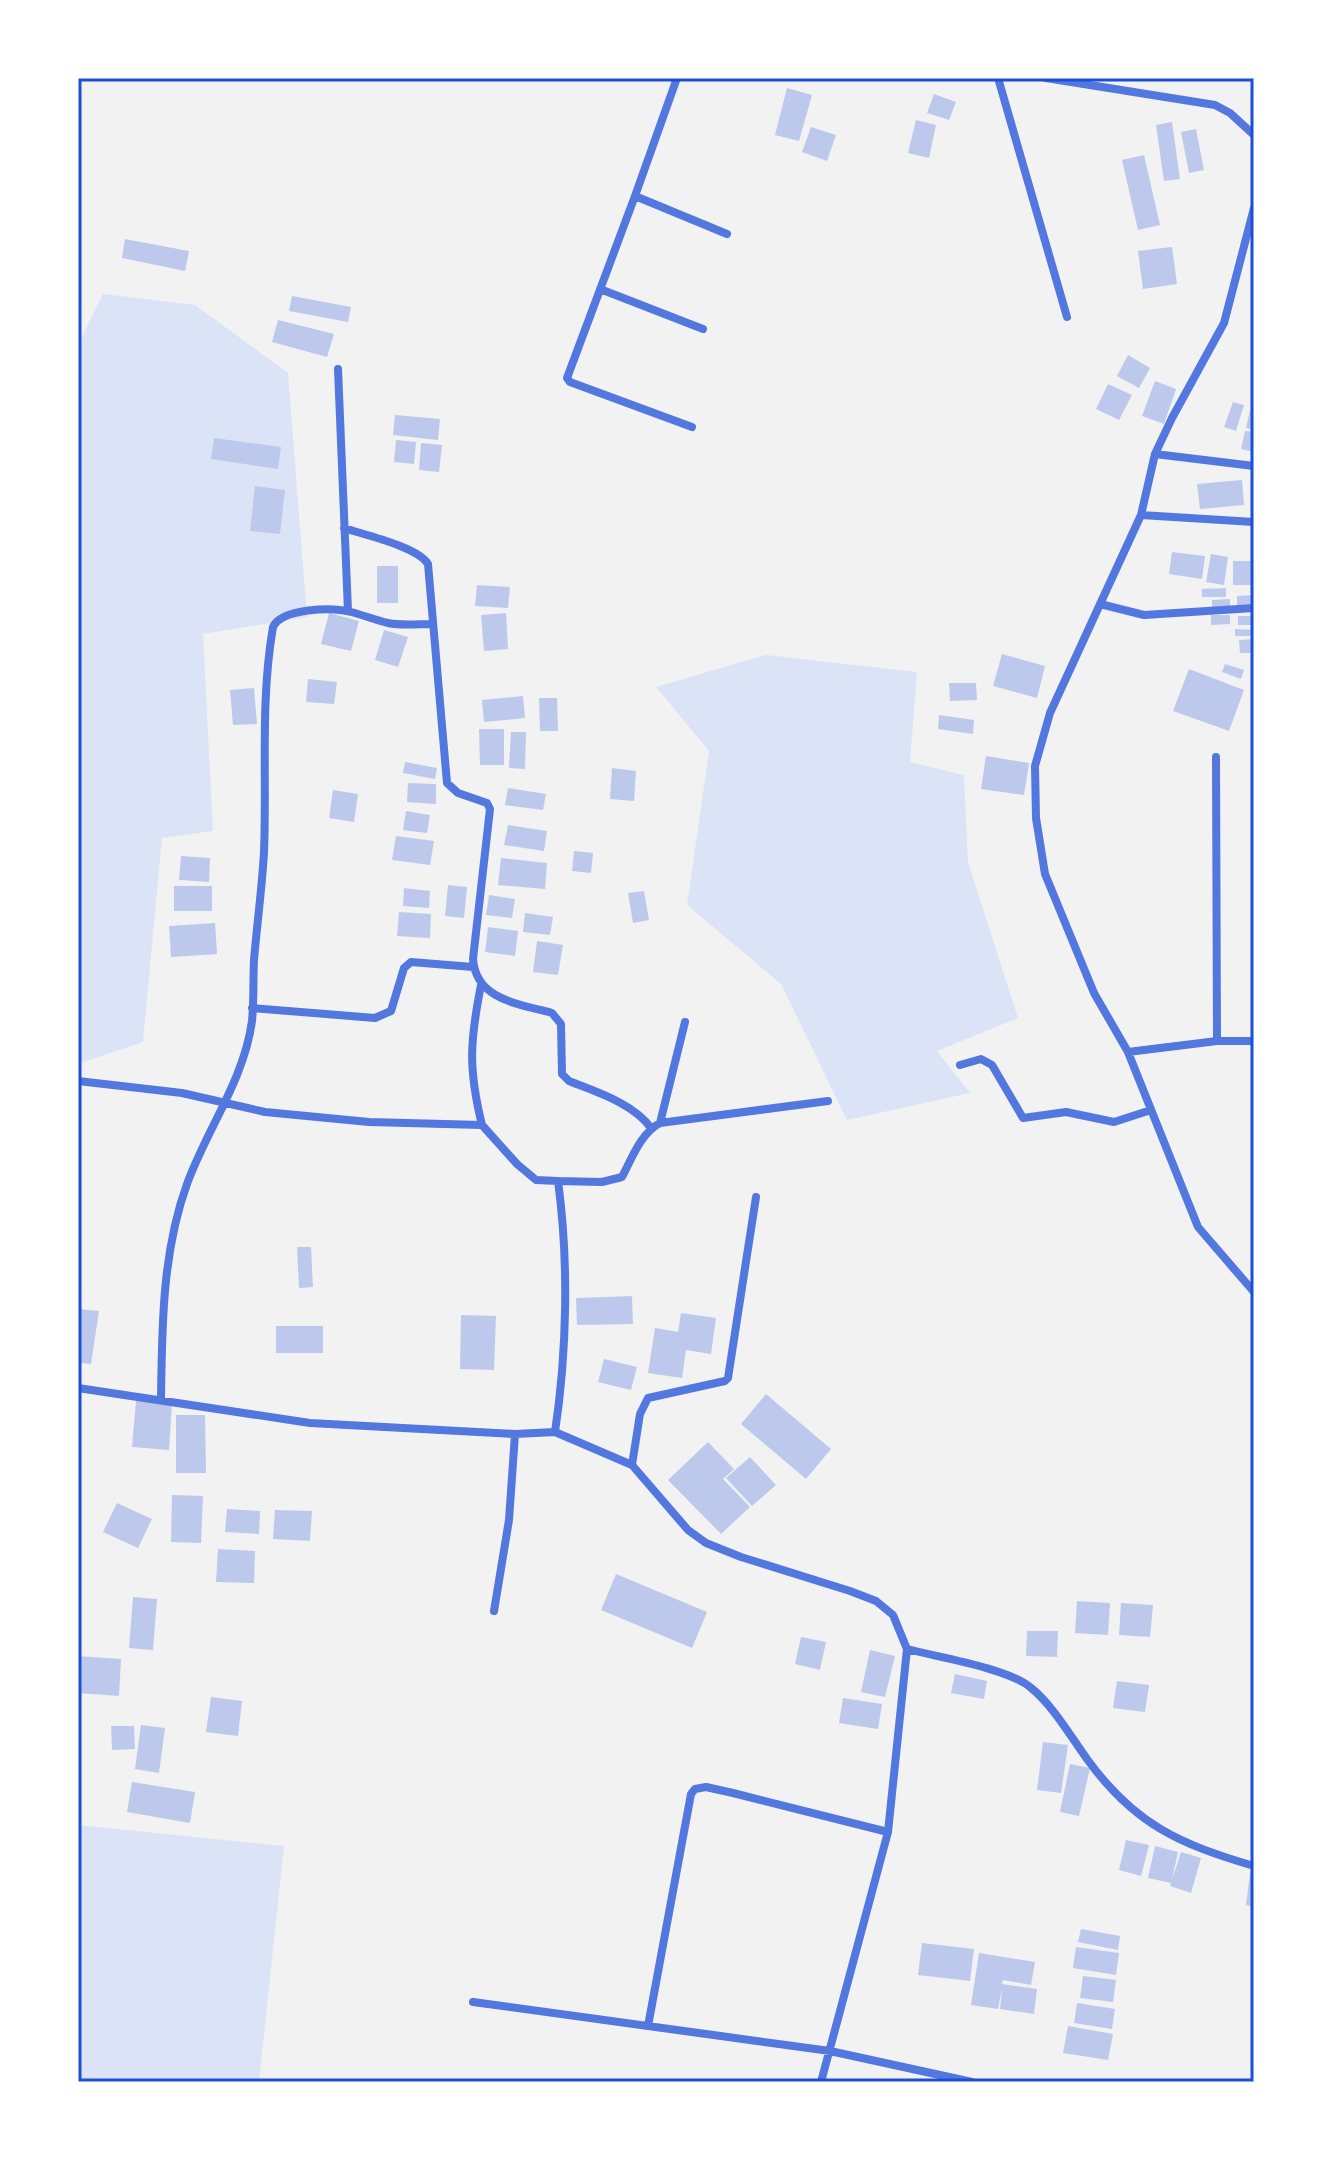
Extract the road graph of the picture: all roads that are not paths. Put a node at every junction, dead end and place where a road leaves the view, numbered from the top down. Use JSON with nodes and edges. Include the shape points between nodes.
{"nodes":[{"id":1,"x":677,"y":78,"type":"edge"},
{"id":2,"x":998,"y":78,"type":"edge"},
{"id":3,"x":1046,"y":78,"type":"edge"},
{"id":4,"x":1254,"y":135,"type":"edge"},
{"id":5,"x":635,"y":196,"type":"junction"},
{"id":6,"x":1254,"y":208,"type":"edge"},
{"id":7,"x":727,"y":234,"type":"dead end"},
{"id":8,"x":600,"y":289,"type":"junction"},
{"id":9,"x":1067,"y":317,"type":"dead end"},
{"id":10,"x":703,"y":329,"type":"dead end"},
{"id":11,"x":338,"y":369,"type":"dead end"},
{"id":12,"x":692,"y":427,"type":"dead end"},
{"id":13,"x":1155,"y":454,"type":"junction"},
{"id":14,"x":1254,"y":466,"type":"edge"},
{"id":15,"x":1141,"y":515,"type":"junction"},
{"id":16,"x":1254,"y":522,"type":"edge"},
{"id":17,"x":344,"y":528,"type":"junction"},
{"id":18,"x":1100,"y":604,"type":"junction"},
{"id":19,"x":1254,"y":608,"type":"edge"},
{"id":20,"x":348,"y":611,"type":"junction"},
{"id":21,"x":433,"y":624,"type":"junction"},
{"id":22,"x":1216,"y":757,"type":"dead end"},
{"id":23,"x":473,"y":967,"type":"junction"},
{"id":24,"x":481,"y":985,"type":"junction"},
{"id":25,"x":252,"y":1008,"type":"junction"},
{"id":26,"x":685,"y":1022,"type":"dead end"},
{"id":27,"x":1217,"y":1041,"type":"junction"},
{"id":28,"x":1254,"y":1041,"type":"edge"},
{"id":29,"x":1128,"y":1052,"type":"junction"},
{"id":30,"x":960,"y":1065,"type":"dead end"},
{"id":31,"x":78,"y":1081,"type":"edge"},
{"id":32,"x":828,"y":1101,"type":"dead end"},
{"id":33,"x":225,"y":1103,"type":"junction"},
{"id":34,"x":1151,"y":1110,"type":"junction"},
{"id":35,"x":660,"y":1123,"type":"junction"},
{"id":36,"x":482,"y":1125,"type":"junction"},
{"id":37,"x":651,"y":1128,"type":"junction"},
{"id":38,"x":558,"y":1181,"type":"junction"},
{"id":39,"x":756,"y":1197,"type":"dead end"},
{"id":40,"x":1254,"y":1292,"type":"edge"},
{"id":41,"x":78,"y":1388,"type":"edge"},
{"id":42,"x":161,"y":1400,"type":"junction"},
{"id":43,"x":555,"y":1432,"type":"junction"},
{"id":44,"x":515,"y":1434,"type":"junction"},
{"id":45,"x":632,"y":1465,"type":"junction"},
{"id":46,"x":494,"y":1611,"type":"dead end"},
{"id":47,"x":907,"y":1649,"type":"junction"},
{"id":48,"x":888,"y":1832,"type":"junction"},
{"id":49,"x":1254,"y":1866,"type":"edge"},
{"id":50,"x":473,"y":2002,"type":"dead end"},
{"id":51,"x":648,"y":2026,"type":"junction"},
{"id":52,"x":830,"y":2051,"type":"junction"},
{"id":53,"x":821,"y":2082,"type":"edge"},
{"id":54,"x":972,"y":2082,"type":"edge"}],
"edges":[{"from":1,"to":5,"type":"street"},
{"from":2,"to":9,"type":"street"},
{"from":3,"to":4,"type":"street","via":[[1215,105]]},
{"from":5,"to":7,"type":"street"},
{"from":5,"to":8,"type":"street"},
{"from":6,"to":13,"type":"street","via":[[1224,323]]},
{"from":8,"to":10,"type":"street"},
{"from":8,"to":12,"type":"street","via":[[567,378]]},
{"from":11,"to":17,"type":"street"},
{"from":13,"to":14,"type":"street"},
{"from":13,"to":15,"type":"street"},
{"from":15,"to":16,"type":"street"},
{"from":15,"to":18,"type":"street"},
{"from":17,"to":20,"type":"street"},
{"from":17,"to":21,"type":"street","via":[[425,559]]},
{"from":18,"to":19,"type":"street","via":[[1144,615]]},
{"from":18,"to":29,"type":"street","via":[[1050,713],[1035,766],[1036,818],[1045,874],[1094,993]]},
{"from":20,"to":21,"type":"street","via":[[388,623]]},
{"from":20,"to":25,"type":"street","via":[[294,613],[273,627],[265,671],[264,852]]},
{"from":21,"to":23,"type":"street","via":[[447,783],[490,809]]},
{"from":22,"to":27,"type":"street"},
{"from":23,"to":24,"type":"street"},
{"from":23,"to":25,"type":"street","via":[[411,962],[404,968],[391,1011],[375,1018]]},
{"from":24,"to":36,"type":"street","via":[[471,1068]]},
{"from":24,"to":37,"type":"street","via":[[497,998],[558,1018],[562,1074],[633,1111]]},
{"from":25,"to":33,"type":"street","via":[[245,1051]]},
{"from":26,"to":35,"type":"street"},
{"from":27,"to":28,"type":"street"},
{"from":27,"to":29,"type":"street"},
{"from":29,"to":34,"type":"street"},
{"from":30,"to":34,"type":"street","via":[[981,1059],[992,1065],[1023,1118],[1066,1112],[1114,1122]]},
{"from":31,"to":33,"type":"street"},
{"from":32,"to":35,"type":"street"},
{"from":33,"to":36,"type":"street","via":[[369,1122]]},
{"from":33,"to":42,"type":"street","via":[[174,1223],[163,1299]]},
{"from":34,"to":40,"type":"street","via":[[1198,1227]]},
{"from":35,"to":37,"type":"street"},
{"from":36,"to":38,"type":"street","via":[[536,1180]]},
{"from":37,"to":38,"type":"street","via":[[622,1177]]},
{"from":38,"to":43,"type":"street","via":[[563,1378]]},
{"from":39,"to":45,"type":"street","via":[[728,1378],[648,1398],[640,1414]]},
{"from":41,"to":42,"type":"street"},
{"from":42,"to":44,"type":"street","via":[[310,1423]]},
{"from":43,"to":44,"type":"street"},
{"from":43,"to":45,"type":"street"},
{"from":44,"to":46,"type":"street","via":[[509,1520]]},
{"from":45,"to":47,"type":"street","via":[[688,1530],[706,1543],[876,1601],[893,1615]]},
{"from":47,"to":48,"type":"street"},
{"from":47,"to":49,"type":"street","via":[[1030,1686],[1111,1792],[1143,1819],[1214,1854]]},
{"from":48,"to":51,"type":"street","via":[[733,1793],[695,1789]]},
{"from":48,"to":52,"type":"street"},
{"from":50,"to":51,"type":"street"},
{"from":51,"to":52,"type":"street"},
{"from":52,"to":53,"type":"street"},
{"from":52,"to":54,"type":"street"}]}
